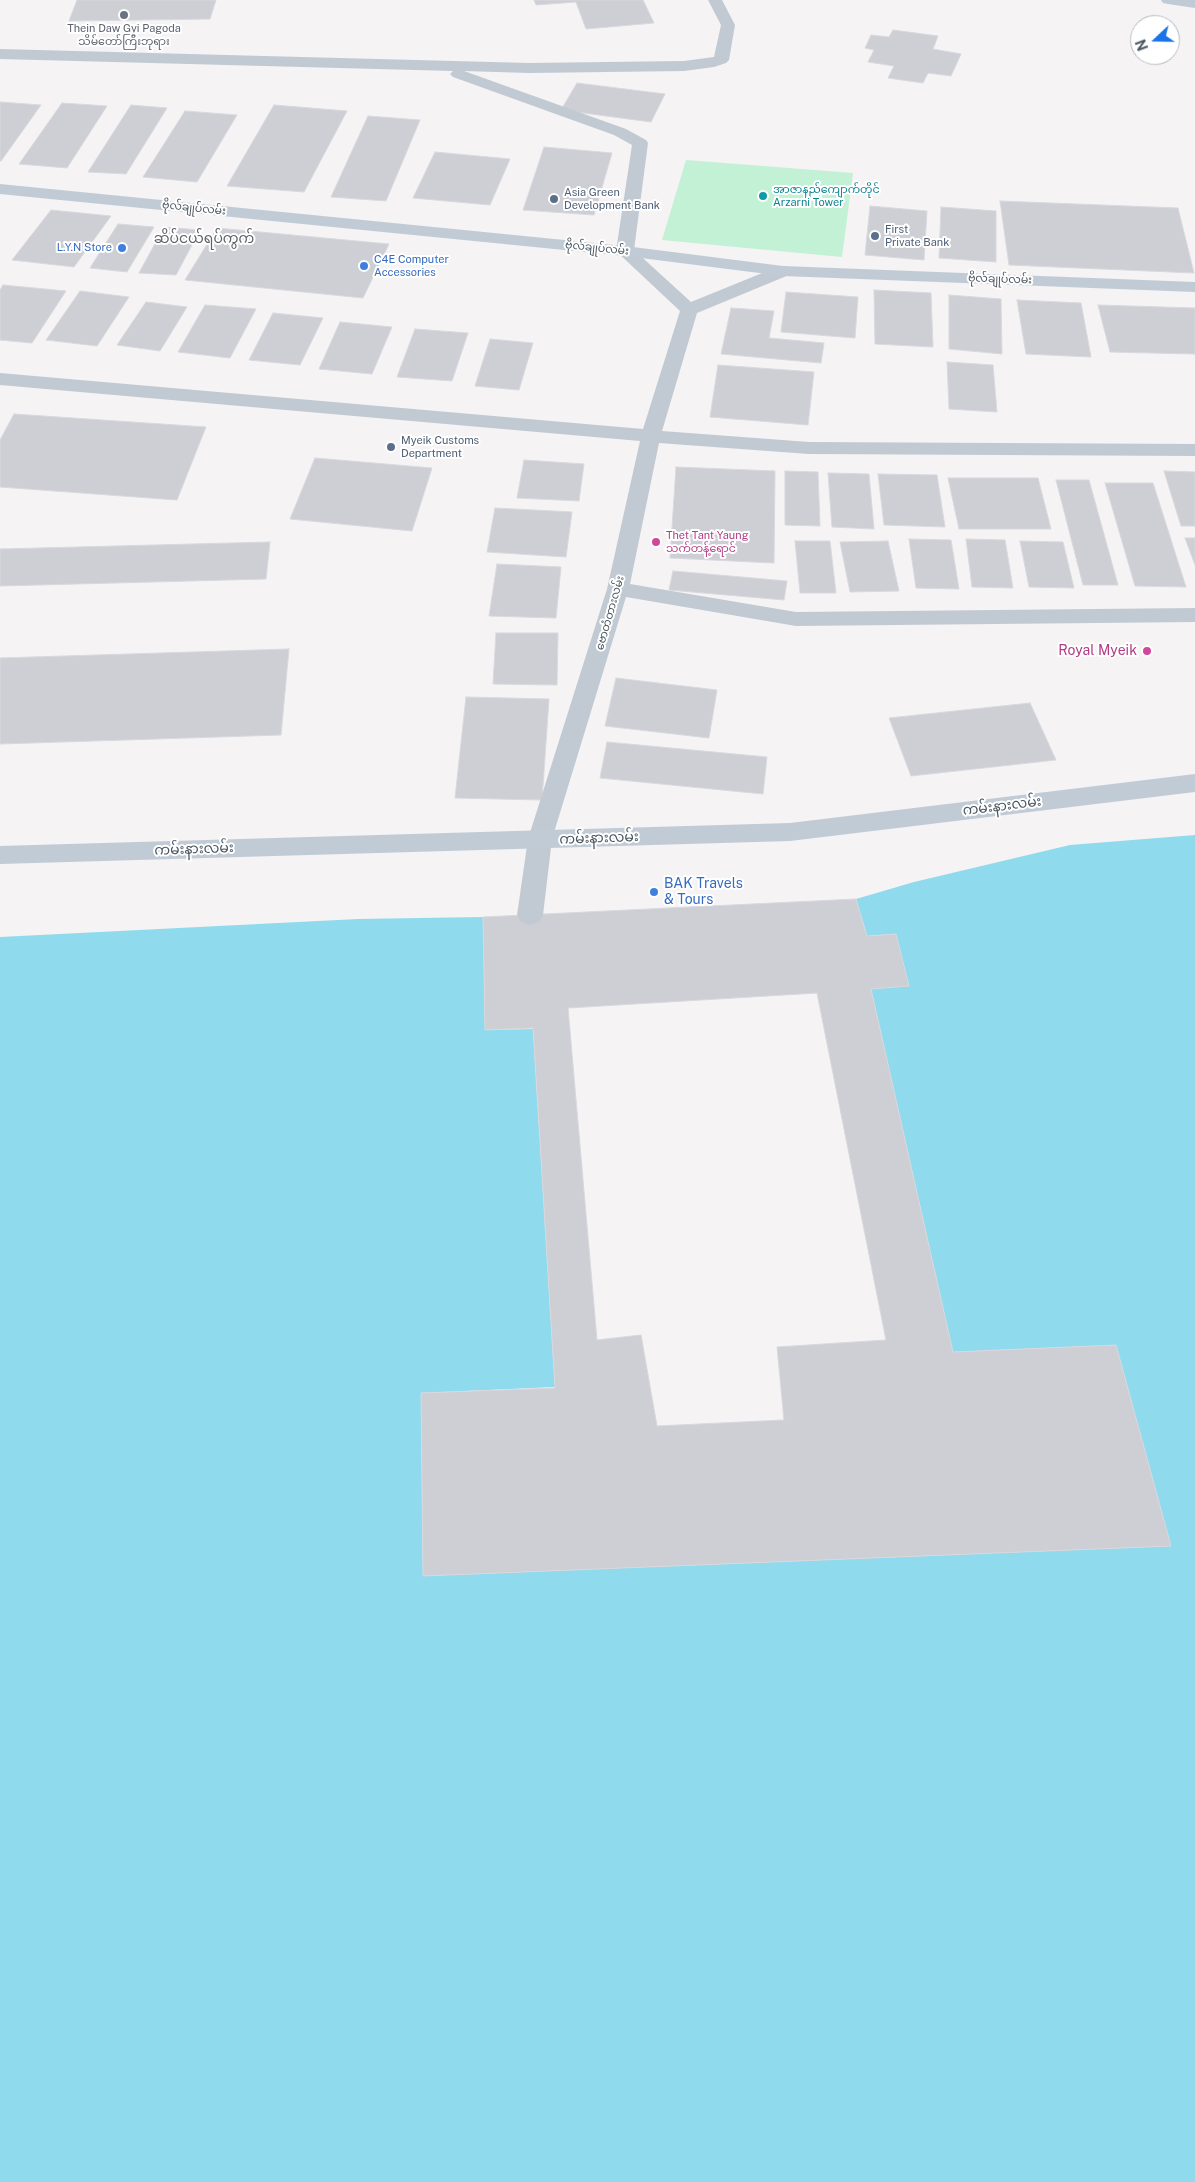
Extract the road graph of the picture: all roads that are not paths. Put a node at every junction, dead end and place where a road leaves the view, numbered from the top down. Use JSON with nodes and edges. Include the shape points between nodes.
{"nodes":[{"id":1,"x":715,"y":0,"type":"edge"},
{"id":2,"x":1168,"y":0,"type":"edge"},
{"id":3,"x":1195,"y":4,"type":"edge"},
{"id":4,"x":0,"y":54,"type":"edge"},
{"id":5,"x":431,"y":64,"type":"junction"},
{"id":6,"x":2,"y":192,"type":"edge"},
{"id":7,"x":625,"y":250,"type":"junction"},
{"id":8,"x":783,"y":271,"type":"junction"},
{"id":9,"x":1195,"y":287,"type":"edge"},
{"id":10,"x":689,"y":310,"type":"junction"},
{"id":11,"x":0,"y":378,"type":"edge"},
{"id":12,"x":651,"y":436,"type":"junction"},
{"id":13,"x":1195,"y":450,"type":"edge"},
{"id":14,"x":618,"y":589,"type":"junction"},
{"id":15,"x":1195,"y":615,"type":"edge"},
{"id":16,"x":1195,"y":783,"type":"edge"},
{"id":17,"x":540,"y":839,"type":"junction"},
{"id":18,"x":0,"y":855,"type":"edge"},
{"id":19,"x":530,"y":915,"type":"dead end"}],
"edges":[{"from":1,"to":5,"type":"street","via":[[728,25],[721,60],[709,64],[529,68]]},
{"from":2,"to":3,"type":"main road"},
{"from":4,"to":5,"type":"street"},
{"from":5,"to":7,"type":"street","via":[[620,132],[640,143]]},
{"from":6,"to":7,"type":"main road","name":"ဗိုလ်ချုပ်လမ်း"},
{"from":7,"to":8,"type":"main road","name":"ဗိုလ်ချုပ်လမ်း"},
{"from":7,"to":10,"type":"street"},
{"from":8,"to":9,"type":"main road","name":"ဗိုလ်ချုပ်လမ်း"},
{"from":8,"to":10,"type":"street"},
{"from":10,"to":12,"type":"street","name":"ဗောတံတားလမ်း"},
{"from":11,"to":12,"type":"street"},
{"from":12,"to":13,"type":"street","via":[[808,448]]},
{"from":12,"to":14,"type":"street","name":"ဗောတံတားလမ်း"},
{"from":14,"to":15,"type":"street","via":[[796,619]]},
{"from":14,"to":17,"type":"street","name":"ဗောတံတားလမ်း"},
{"from":16,"to":17,"type":"main road","name":"ကမ်းနားလမ်း","via":[[790,832]]},
{"from":17,"to":18,"type":"main road","name":"ကမ်းနားလမ်း"},
{"from":17,"to":19,"type":"street","name":"ဗောတံတားလမ်း"}]}
